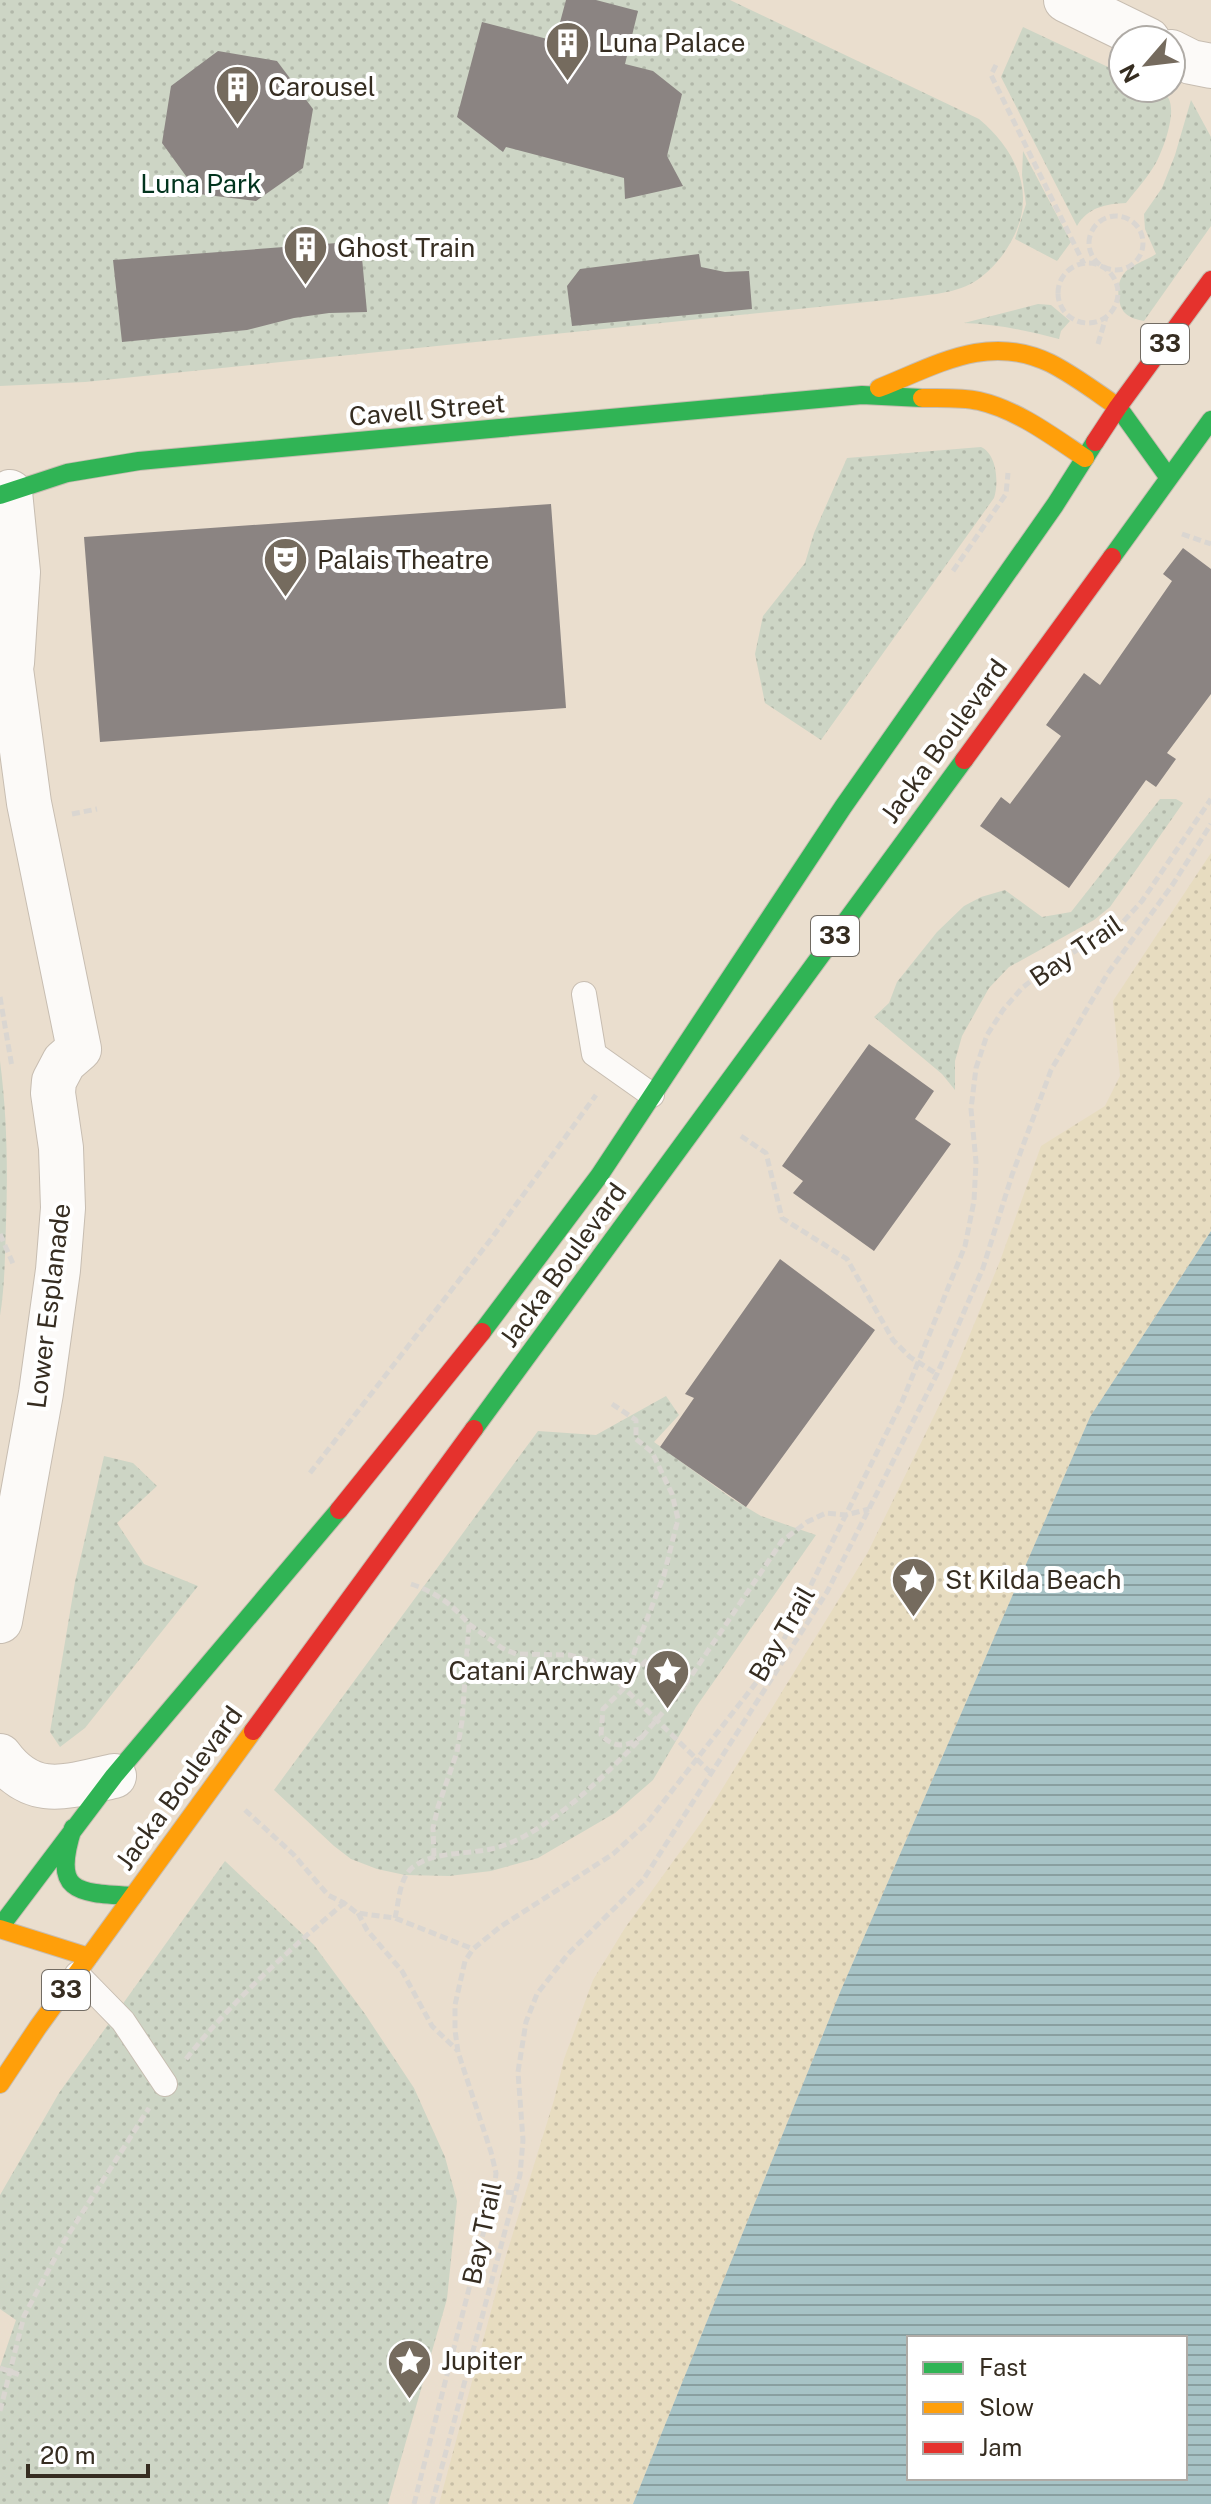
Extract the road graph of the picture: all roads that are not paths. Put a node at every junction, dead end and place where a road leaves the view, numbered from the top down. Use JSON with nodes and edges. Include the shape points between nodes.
{"nodes":[{"id":1,"x":1066,"y":0,"type":"edge"},
{"id":2,"x":1115,"y":24,"type":"edge"},
{"id":3,"x":1211,"y":280,"type":"edge"},
{"id":4,"x":862,"y":395,"type":"junction"},
{"id":5,"x":1118,"y":407,"type":"junction"},
{"id":6,"x":1211,"y":420,"type":"edge"},
{"id":7,"x":1092,"y":460,"type":"junction"},
{"id":8,"x":1141,"y":471,"type":"dead end"},
{"id":9,"x":1169,"y":478,"type":"junction"},
{"id":10,"x":5,"y":493,"type":"edge"},
{"id":11,"x":6,"y":650,"type":"edge"},
{"id":12,"x":584,"y":994,"type":"dead end"},
{"id":13,"x":652,"y":1095,"type":"junction"},
{"id":14,"x":0,"y":1621,"type":"edge"},
{"id":15,"x":0,"y":1756,"type":"edge"},
{"id":16,"x":114,"y":1776,"type":"junction"},
{"id":17,"x":73,"y":1828,"type":"junction"},
{"id":18,"x":133,"y":1896,"type":"junction"},
{"id":19,"x":0,"y":1928,"type":"edge"},
{"id":20,"x":83,"y":1965,"type":"junction"},
{"id":21,"x":0,"y":2084,"type":"edge"},
{"id":22,"x":165,"y":2084,"type":"road end"}],
"edges":[{"from":1,"to":2,"type":"street"},
{"from":3,"to":5,"type":"main road","number":"33"},
{"from":4,"to":5,"type":"main road","name":"Cavell Street","via":[[973,352],[1008,350],[1051,364]]},
{"from":4,"to":7,"type":"main road","name":"Cavell Street","via":[[992,404],[1022,416]]},
{"from":4,"to":10,"type":"main road","name":"Cavell Street","via":[[139,461],[67,473]]},
{"from":5,"to":7,"type":"main road","number":"33"},
{"from":5,"to":9,"type":"main road"},
{"from":6,"to":9,"type":"main road","number":"33"},
{"from":7,"to":13,"type":"main road","name":"Jacka Boulevard","number":"33","via":[[828,829]]},
{"from":8,"to":9,"type":"main road"},
{"from":9,"to":18,"type":"main road","name":"Jacka Boulevard","number":"33"},
{"from":10,"to":11,"type":"street","name":"Lower Esplanade","via":[[18,572]]},
{"from":11,"to":14,"type":"street","name":"Lower Esplanade","via":[[29,803],[79,1049],[60,1068],[54,1086],[63,1208],[58,1270]]},
{"from":12,"to":13,"type":"lane","via":[[594,1054]]},
{"from":13,"to":16,"type":"main road","name":"Jacka Boulevard","number":"33","via":[[554,1238],[444,1382]]},
{"from":15,"to":16,"type":"street","via":[[16,1775],[42,1787]]},
{"from":16,"to":17,"type":"main road","name":"Jacka Boulevard","number":"33"},
{"from":17,"to":18,"type":"main road","via":[[64,1858],[71,1883],[84,1892]]},
{"from":17,"to":19,"type":"main road","name":"Jacka Boulevard","number":"33"},
{"from":18,"to":20,"type":"main road","name":"Jacka Boulevard","number":"33"},
{"from":19,"to":20,"type":"main road"},
{"from":20,"to":21,"type":"main road","name":"Jacka Boulevard","number":"33"},
{"from":20,"to":22,"type":"lane"}]}
